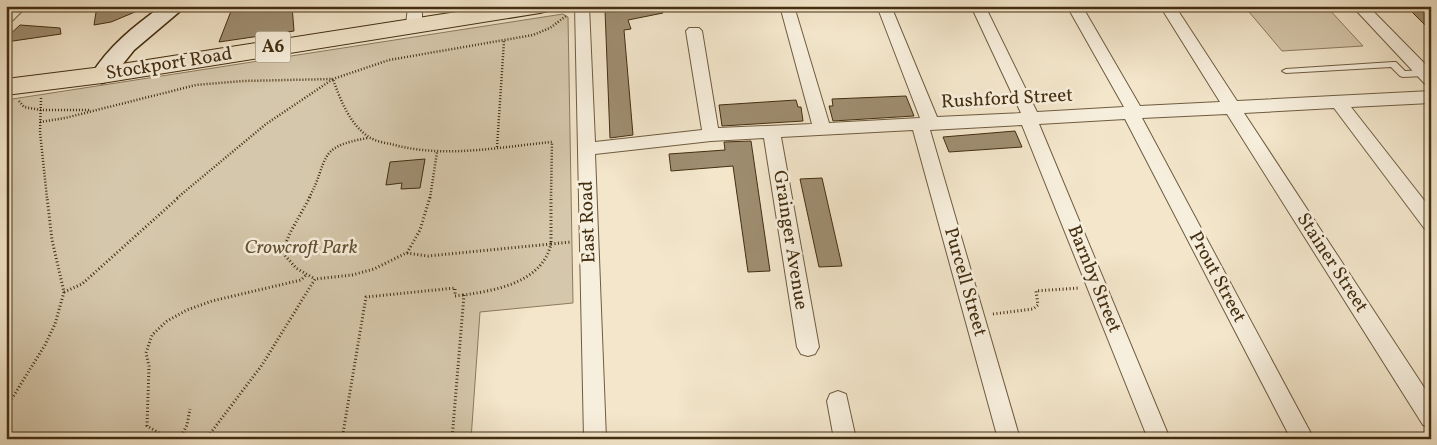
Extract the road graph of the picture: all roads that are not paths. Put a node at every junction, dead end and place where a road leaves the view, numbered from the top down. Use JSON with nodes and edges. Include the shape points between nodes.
{"nodes":[{"id":1,"x":176,"y":6,"type":"edge"},
{"id":2,"x":540,"y":6,"type":"edge"},
{"id":3,"x":582,"y":6,"type":"edge"},
{"id":4,"x":787,"y":6,"type":"edge"},
{"id":5,"x":884,"y":6,"type":"edge"},
{"id":6,"x":978,"y":6,"type":"edge"},
{"id":7,"x":1074,"y":6,"type":"edge"},
{"id":8,"x":1167,"y":6,"type":"edge"},
{"id":9,"x":1359,"y":6,"type":"edge"},
{"id":10,"x":15,"y":7,"type":"edge"},
{"id":11,"x":414,"y":16,"type":"edge"},
{"id":12,"x":6,"y":19,"type":"edge"},
{"id":13,"x":694,"y":31,"type":"dead end"},
{"id":14,"x":1286,"y":72,"type":"dead end"},
{"id":15,"x":102,"y":74,"type":"junction"},
{"id":16,"x":1427,"y":77,"type":"edge"},
{"id":17,"x":6,"y":86,"type":"edge"},
{"id":18,"x":1431,"y":97,"type":"edge"},
{"id":19,"x":1338,"y":102,"type":"junction"},
{"id":20,"x":1233,"y":108,"type":"junction"},
{"id":21,"x":1134,"y":114,"type":"junction"},
{"id":22,"x":1031,"y":120,"type":"junction"},
{"id":23,"x":926,"y":124,"type":"junction"},
{"id":24,"x":822,"y":129,"type":"junction"},
{"id":25,"x":772,"y":132,"type":"junction"},
{"id":26,"x":711,"y":135,"type":"junction"},
{"id":27,"x":586,"y":149,"type":"junction"},
{"id":28,"x":1431,"y":223,"type":"edge"},
{"id":29,"x":808,"y":347,"type":"dead end"},
{"id":30,"x":838,"y":401,"type":"dead end"},
{"id":31,"x":1431,"y":418,"type":"edge"},
{"id":32,"x":595,"y":439,"type":"edge"},
{"id":33,"x":844,"y":439,"type":"edge"},
{"id":34,"x":1009,"y":439,"type":"edge"},
{"id":35,"x":1159,"y":439,"type":"edge"},
{"id":36,"x":1303,"y":439,"type":"edge"}],
"edges":[{"from":1,"to":15,"type":"street","via":[[140,32],[113,57]]},
{"from":2,"to":11,"type":"highway","name":"Stockport Road","number":"A6"},
{"from":3,"to":27,"type":"street","name":"East Road"},
{"from":4,"to":24,"type":"street"},
{"from":5,"to":23,"type":"street","name":"Purcell Street"},
{"from":6,"to":22,"type":"street","name":"Barnby Street"},
{"from":7,"to":21,"type":"street","name":"Prout Street"},
{"from":8,"to":20,"type":"street","name":"Stainer Street"},
{"from":9,"to":16,"type":"street"},
{"from":10,"to":12,"type":"street"},
{"from":11,"to":15,"type":"highway","name":"Stockport Road","number":"A6"},
{"from":13,"to":26,"type":"street"},
{"from":14,"to":16,"type":"lane","via":[[1393,64],[1403,74]]},
{"from":15,"to":17,"type":"highway","name":"Stockport Road","number":"A6"},
{"from":18,"to":19,"type":"street","name":"Rushford Street"},
{"from":19,"to":20,"type":"street","name":"Rushford Street"},
{"from":19,"to":28,"type":"street"},
{"from":20,"to":21,"type":"street","name":"Rushford Street"},
{"from":20,"to":31,"type":"street","name":"Stainer Street"},
{"from":21,"to":22,"type":"street","name":"Rushford Street"},
{"from":21,"to":36,"type":"street","name":"Prout Street"},
{"from":22,"to":23,"type":"street","name":"Rushford Street"},
{"from":22,"to":35,"type":"street","name":"Barnby Street"},
{"from":23,"to":24,"type":"street","name":"Rushford Street"},
{"from":23,"to":34,"type":"street","name":"Purcell Street"},
{"from":24,"to":25,"type":"street","name":"Rushford Street"},
{"from":25,"to":26,"type":"street","name":"Rushford Street"},
{"from":25,"to":29,"type":"street","name":"Grainger Avenue"},
{"from":26,"to":27,"type":"street","name":"Rushford Street"},
{"from":27,"to":32,"type":"street","name":"East Road"},
{"from":30,"to":33,"type":"street"}]}
